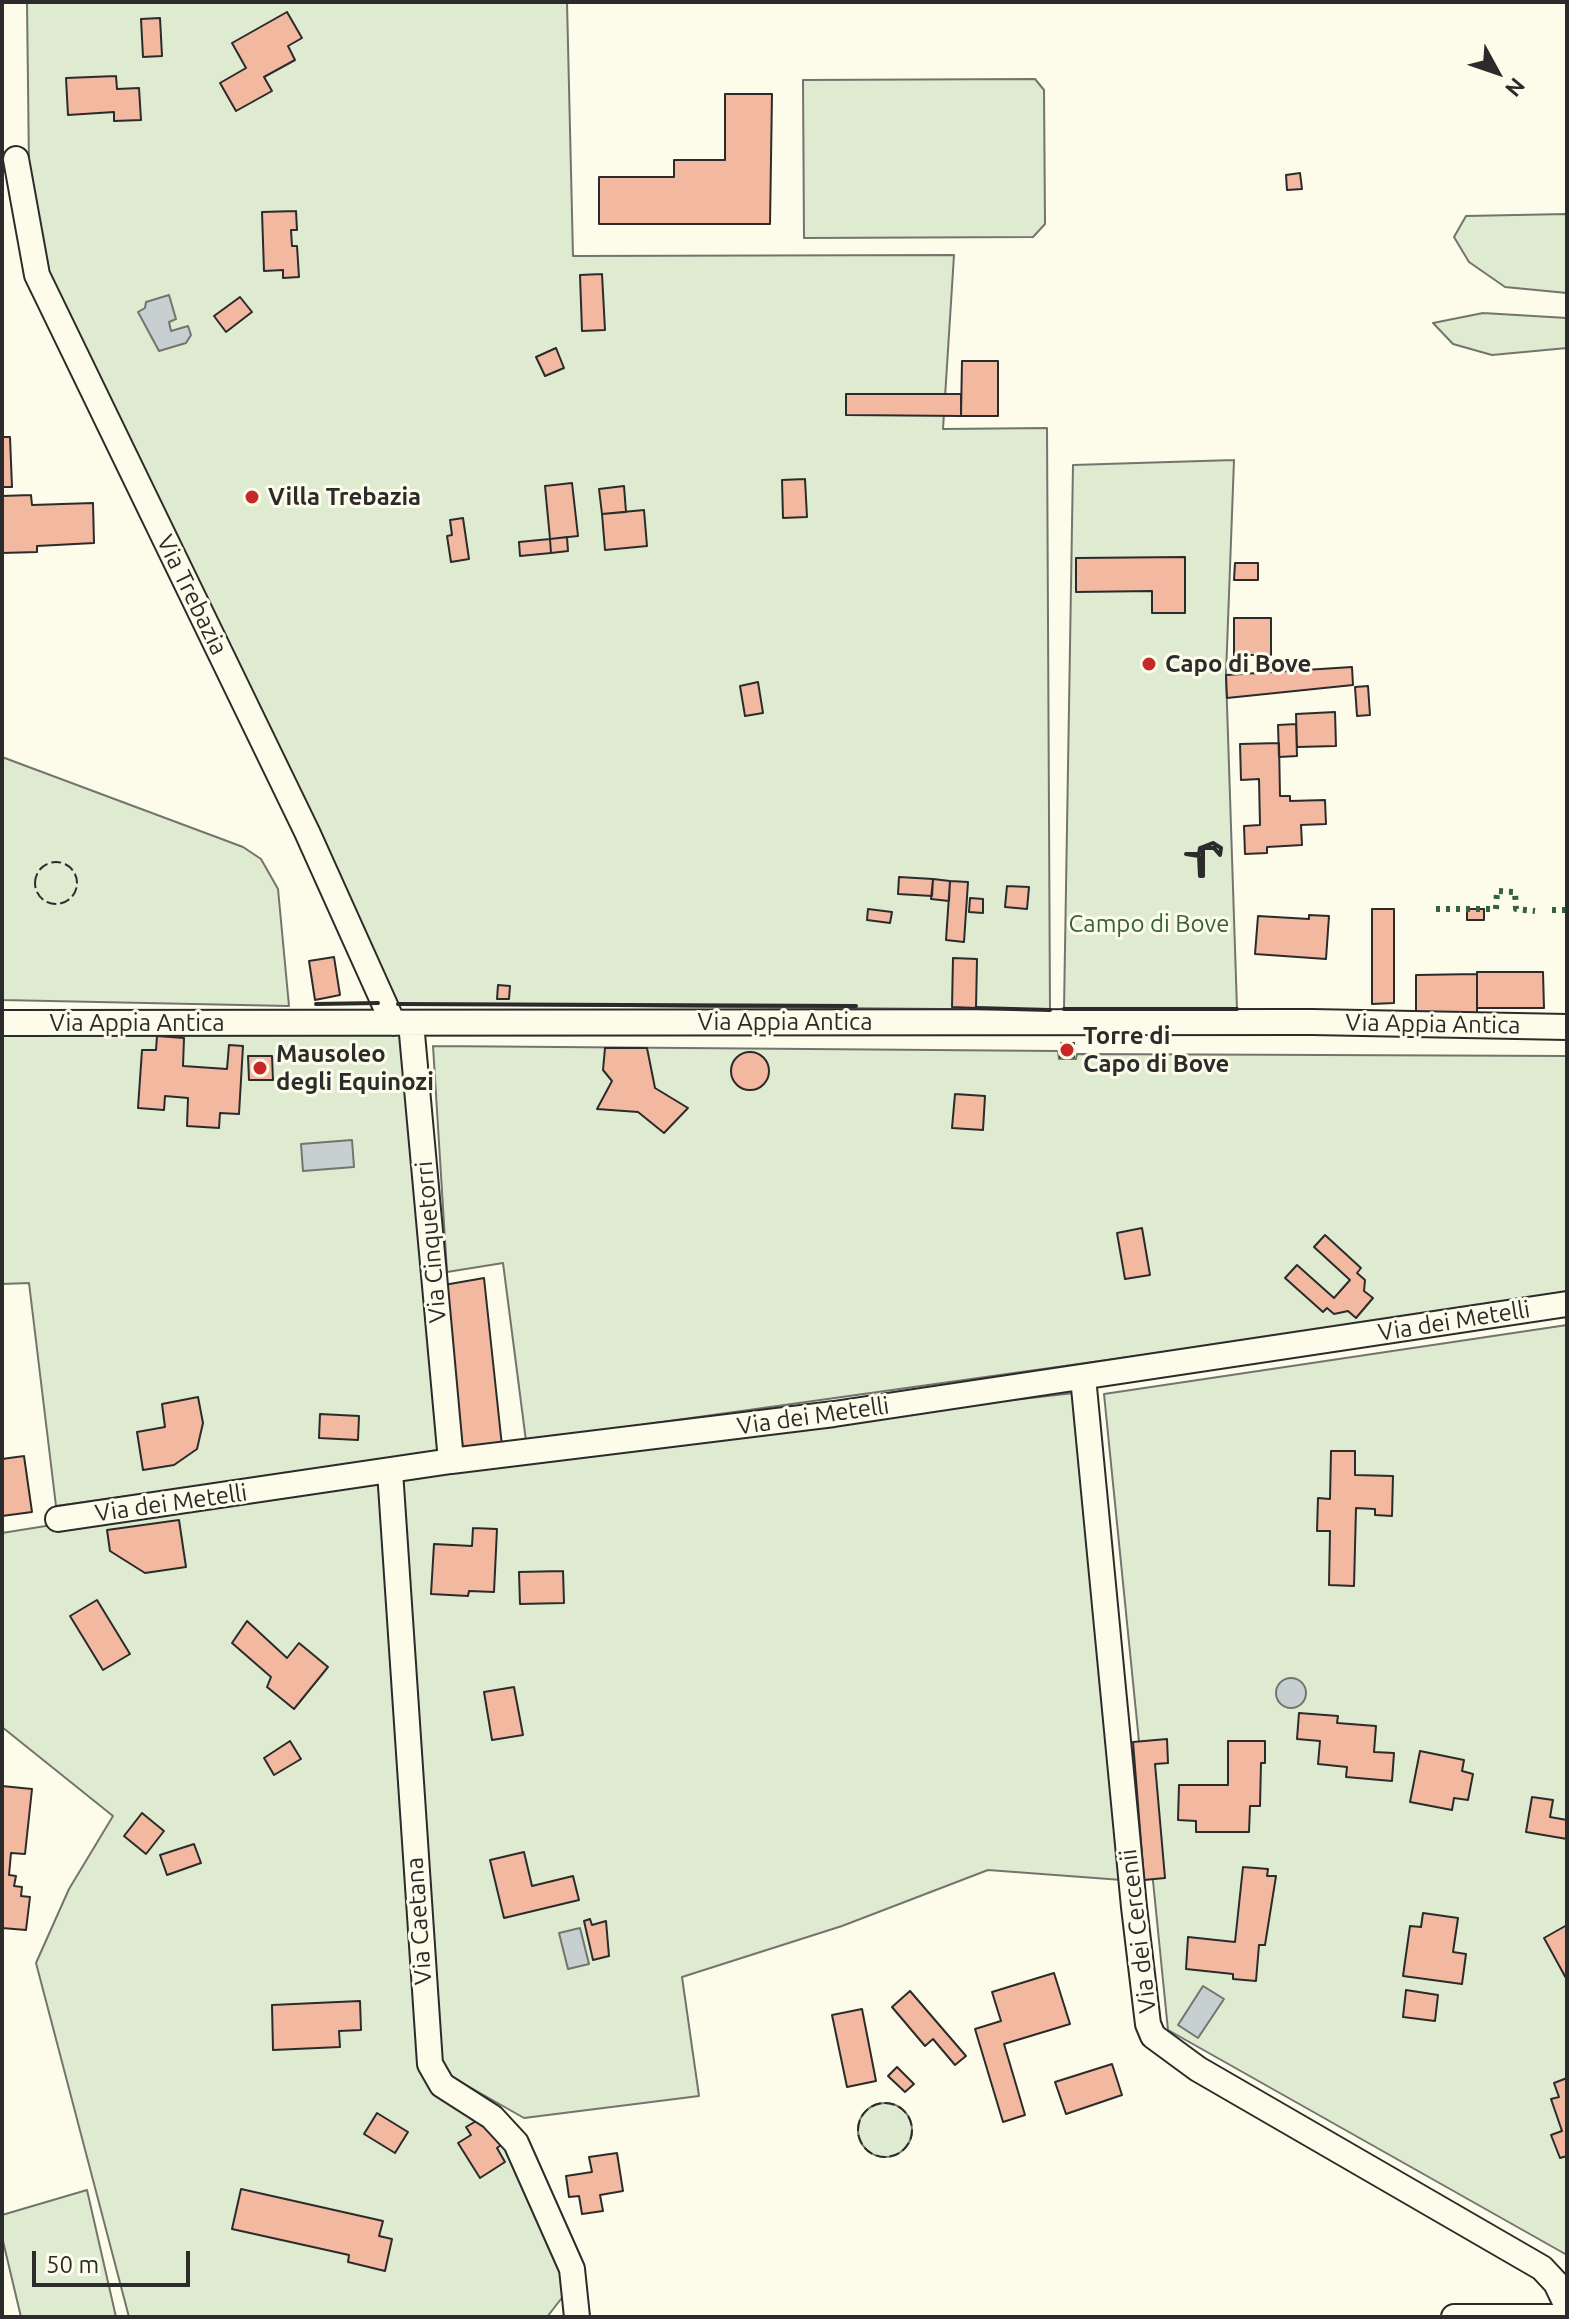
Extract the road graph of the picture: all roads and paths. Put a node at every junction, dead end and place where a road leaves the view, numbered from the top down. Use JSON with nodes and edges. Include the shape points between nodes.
{"nodes":[{"id":1,"x":16,"y":159,"type":"dead end"},
{"id":2,"x":2,"y":1023,"type":"edge"},
{"id":3,"x":402,"y":1023,"type":"junction"},
{"id":4,"x":1567,"y":1027,"type":"edge"},
{"id":5,"x":1567,"y":1304,"type":"edge"},
{"id":6,"x":1083,"y":1377,"type":"junction"},
{"id":7,"x":451,"y":1461,"type":"junction"},
{"id":8,"x":390,"y":1471,"type":"junction"},
{"id":9,"x":58,"y":1519,"type":"dead end"},
{"id":10,"x":1567,"y":2306,"type":"edge"},
{"id":11,"x":577,"y":2317,"type":"edge"},
{"id":12,"x":1454,"y":2317,"type":"edge"},
{"id":13,"x":1555,"y":2317,"type":"edge"}],
"edges":[{"from":1,"to":3,"type":"street","name":"Via Trebazia","via":[[37,275]]},
{"from":2,"to":3,"type":"street","name":"Via Appia Antica"},
{"from":3,"to":4,"type":"street","name":"Via Appia Antica","via":[[1326,1022]]},
{"from":3,"to":7,"type":"street","name":"Via Cinquetorri"},
{"from":5,"to":6,"type":"street","name":"Via dei Metelli"},
{"from":6,"to":7,"type":"street","name":"Via dei Metelli"},
{"from":6,"to":10,"type":"street","name":"Via dei Cercenii","via":[[1134,1907],[1153,2036],[1198,2069],[1542,2268]]},
{"from":7,"to":8,"type":"street","name":"Via dei Metelli"},
{"from":8,"to":9,"type":"street","name":"Via dei Metelli"},
{"from":8,"to":11,"type":"street","name":"Via Caetana","via":[[430,2064],[442,2085],[492,2117],[516,2143],[572,2269]]},
{"from":12,"to":13,"type":"street"}]}
